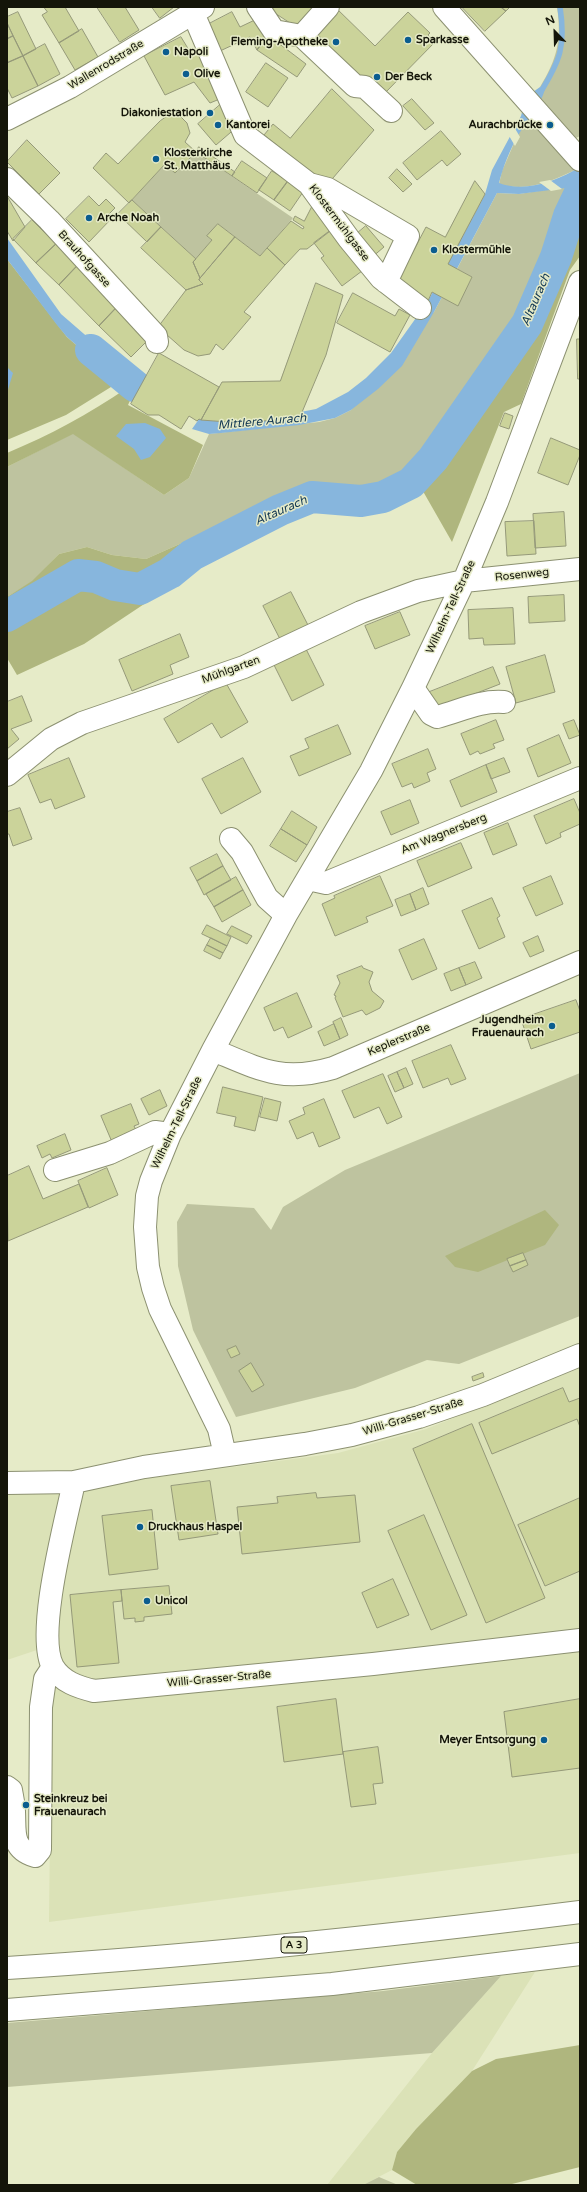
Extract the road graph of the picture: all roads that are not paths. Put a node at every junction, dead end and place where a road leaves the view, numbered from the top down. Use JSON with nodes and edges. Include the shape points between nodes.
{"nodes":[{"id":1,"x":258,"y":7,"type":"edge"},
{"id":2,"x":328,"y":7,"type":"edge"},
{"id":3,"x":444,"y":7,"type":"edge"},
{"id":4,"x":198,"y":10,"type":"edge"},
{"id":5,"x":302,"y":36,"type":"junction"},
{"id":6,"x":391,"y":111,"type":"dead end"},
{"id":7,"x":7,"y":119,"type":"edge"},
{"id":8,"x":580,"y":160,"type":"edge"},
{"id":9,"x":7,"y":179,"type":"edge"},
{"id":10,"x":309,"y":184,"type":"junction"},
{"id":11,"x":386,"y":282,"type":"junction"},
{"id":12,"x":580,"y":282,"type":"edge"},
{"id":13,"x":420,"y":308,"type":"dead end"},
{"id":14,"x":157,"y":342,"type":"dead end"},
{"id":15,"x":580,"y":570,"type":"edge"},
{"id":16,"x":464,"y":581,"type":"junction"},
{"id":17,"x":413,"y":688,"type":"junction"},
{"id":18,"x":504,"y":702,"type":"dead end"},
{"id":19,"x":7,"y":775,"type":"edge"},
{"id":20,"x":580,"y":778,"type":"edge"},
{"id":21,"x":231,"y":839,"type":"dead end"},
{"id":22,"x":308,"y":879,"type":"junction"},
{"id":23,"x":286,"y":915,"type":"junction"},
{"id":24,"x":580,"y":962,"type":"edge"},
{"id":25,"x":213,"y":1050,"type":"junction"},
{"id":26,"x":170,"y":1134,"type":"junction"},
{"id":27,"x":55,"y":1170,"type":"dead end"},
{"id":28,"x":580,"y":1355,"type":"edge"},
{"id":29,"x":225,"y":1456,"type":"junction"},
{"id":30,"x":74,"y":1482,"type":"junction"},
{"id":31,"x":7,"y":1483,"type":"edge"},
{"id":32,"x":580,"y":1640,"type":"edge"},
{"id":33,"x":53,"y":1667,"type":"junction"},
{"id":34,"x":7,"y":1787,"type":"edge"},
{"id":35,"x":580,"y":1912,"type":"edge"},
{"id":36,"x":580,"y":1954,"type":"edge"},
{"id":37,"x":7,"y":1968,"type":"edge"},
{"id":38,"x":7,"y":2010,"type":"edge"}],
"edges":[{"from":1,"to":5,"type":"main road","via":[[274,31]]},
{"from":2,"to":5,"type":"main road"},
{"from":3,"to":8,"type":"main road"},
{"from":4,"to":7,"type":"main road","name":"Wallenrodstraße","via":[[70,87]]},
{"from":4,"to":10,"type":"main road","name":"Klostermühlgasse","via":[[245,135]]},
{"from":5,"to":6,"type":"main road","via":[[355,86],[365,87]]},
{"from":9,"to":14,"type":"main road","name":"Brauhofgasse","via":[[49,220],[156,336]]},
{"from":10,"to":11,"type":"main road","name":"Klostermühlgasse","via":[[349,239]]},
{"from":10,"to":11,"type":"main road","via":[[328,189],[408,236]]},
{"from":11,"to":13,"type":"main road","name":"Klostermühlgasse"},
{"from":12,"to":16,"type":"main road","name":"Wilhelm-Tell-Straße","via":[[497,502]]},
{"from":15,"to":16,"type":"main road","name":"Rosenweg"},
{"from":16,"to":17,"type":"main road","name":"Wilhelm-Tell-Straße"},
{"from":16,"to":19,"type":"main road","name":"Mühlgarten","via":[[418,591],[361,612],[244,667],[82,723],[51,739]]},
{"from":17,"to":18,"type":"main road","via":[[431,714],[438,717],[480,703]]},
{"from":17,"to":22,"type":"main road","name":"Wilhelm-Tell-Straße","via":[[371,771]]},
{"from":20,"to":22,"type":"main road","name":"Am Wagnersberg","via":[[326,883]]},
{"from":21,"to":23,"type":"main road","via":[[242,852],[267,898]]},
{"from":22,"to":23,"type":"main road","name":"Wilhelm-Tell-Straße"},
{"from":23,"to":25,"type":"main road","name":"Wilhelm-Tell-Straße"},
{"from":24,"to":25,"type":"main road","name":"Keplerstraße","via":[[315,1074],[297,1076],[262,1070]]},
{"from":25,"to":26,"type":"main road","name":"Wilhelm-Tell-Straße"},
{"from":26,"to":27,"type":"main road","via":[[155,1132],[110,1153]]},
{"from":26,"to":29,"type":"main road","name":"Wilhelm-Tell-Straße","via":[[147,1196],[145,1228],[148,1267],[160,1309],[219,1429]]},
{"from":28,"to":29,"type":"main road","name":"Willi-Grasser-Straße","via":[[484,1396],[419,1417],[352,1435]]},
{"from":29,"to":30,"type":"main road","name":"Willi-Grasser-Straße","via":[[144,1467]]},
{"from":30,"to":31,"type":"main road","name":"Willi-Grasser-Straße"},
{"from":30,"to":33,"type":"main road","via":[[48,1612],[49,1654]]},
{"from":32,"to":33,"type":"main road","name":"Willi-Grasser-Straße","via":[[373,1664],[94,1690],[80,1688],[65,1680]]},
{"from":33,"to":34,"type":"main road","via":[[45,1679],[41,1707],[40,1850],[35,1856],[20,1848],[13,1833],[14,1811],[11,1790]]},
{"from":35,"to":37,"type":"main road","number":"A 3","via":[[260,1949]]},
{"from":36,"to":38,"type":"main road","via":[[332,1984]]}]}
